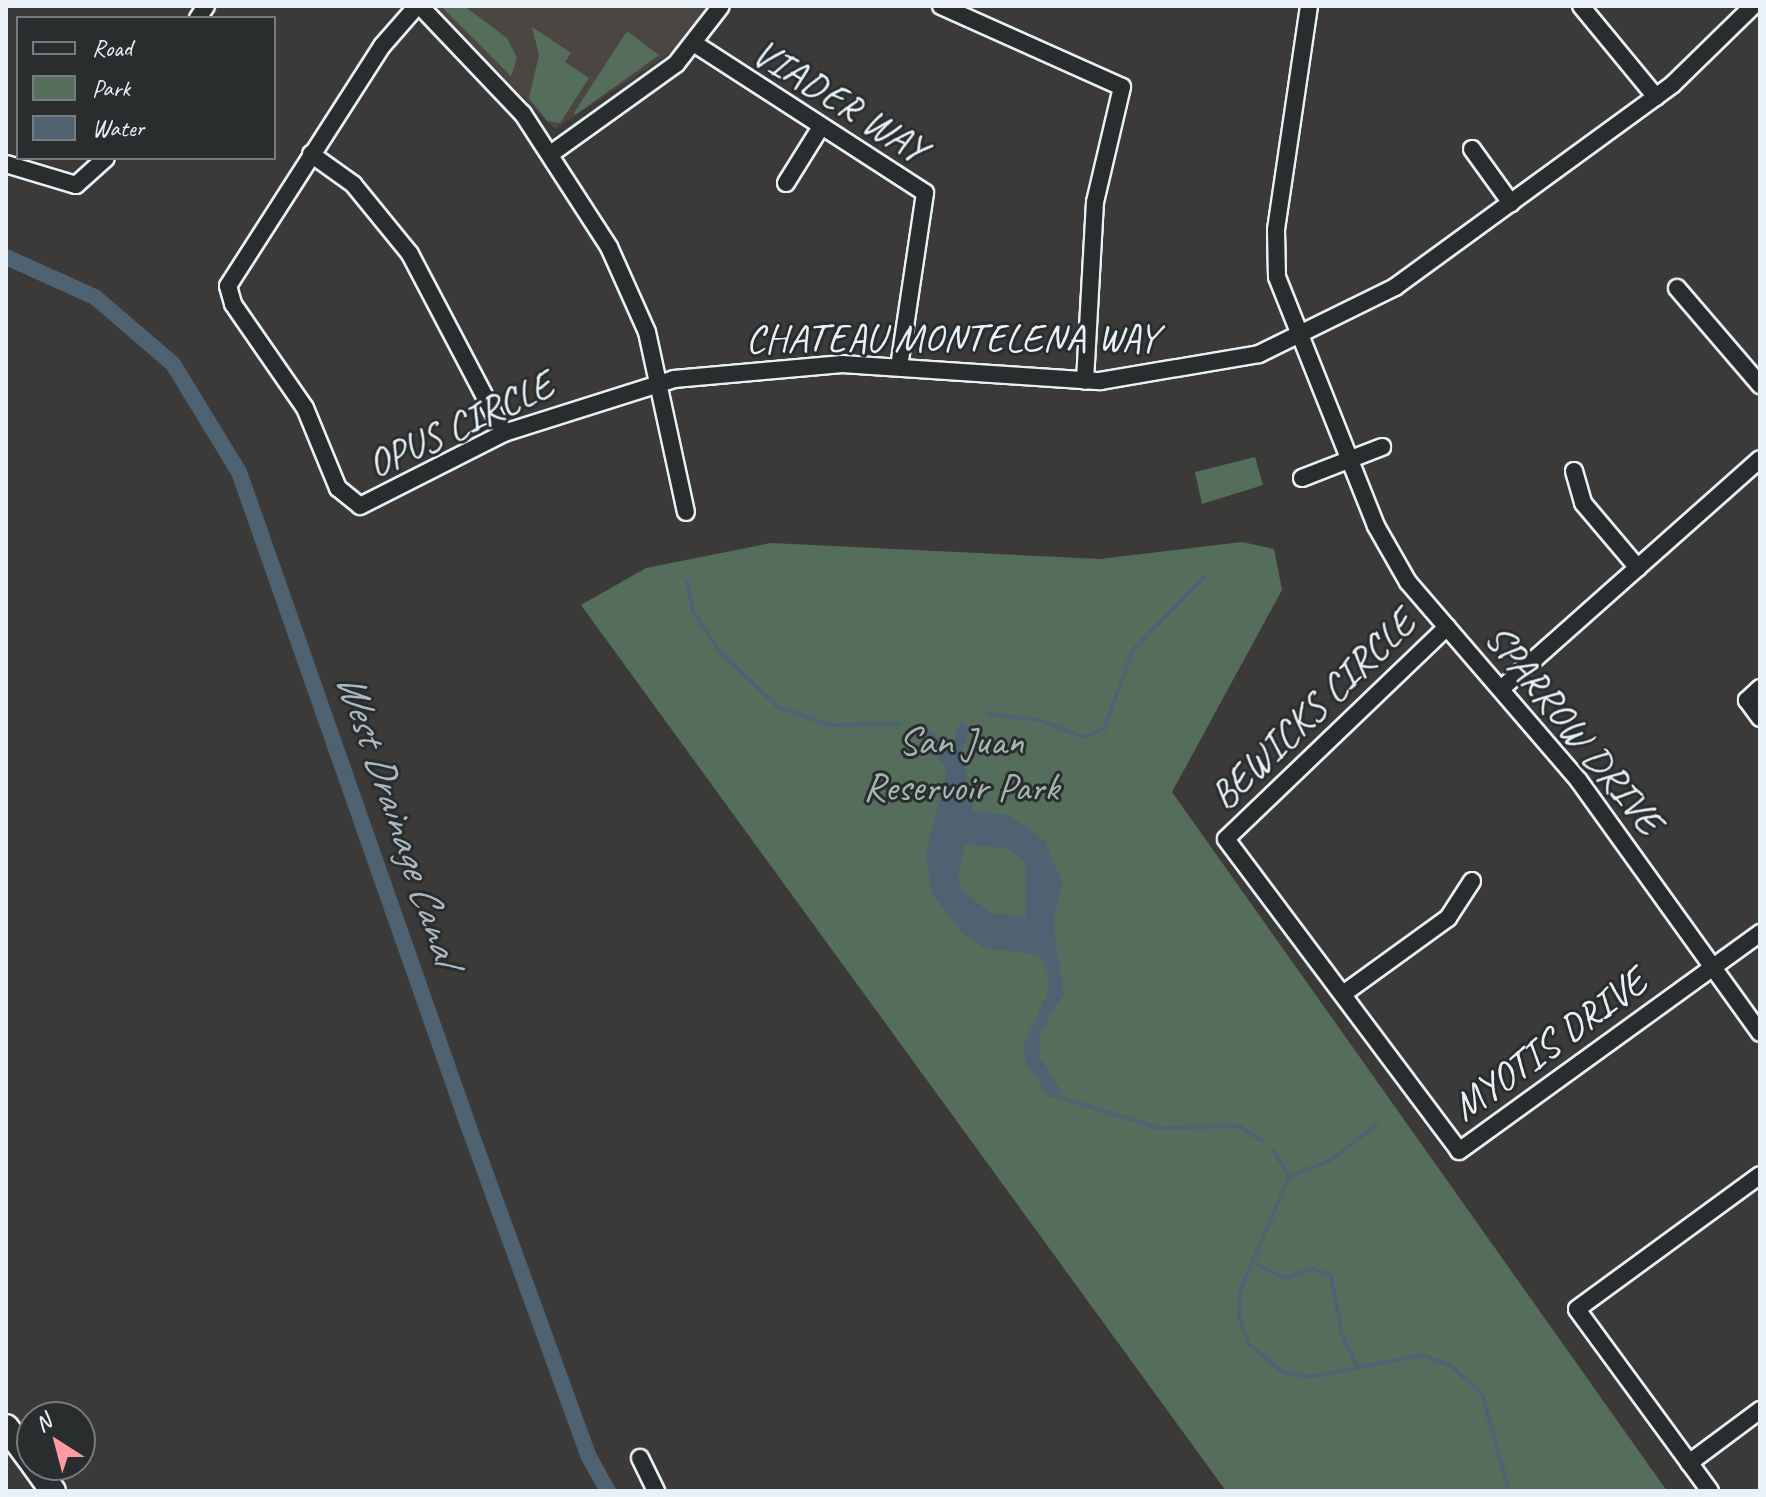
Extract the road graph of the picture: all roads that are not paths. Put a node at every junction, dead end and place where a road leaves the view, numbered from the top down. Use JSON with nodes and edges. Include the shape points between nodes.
{"nodes":[{"id":1,"x":418,"y":6,"type":"edge"},
{"id":2,"x":721,"y":6,"type":"edge"},
{"id":3,"x":941,"y":6,"type":"edge"},
{"id":4,"x":1309,"y":6,"type":"edge"},
{"id":5,"x":1581,"y":6,"type":"edge"},
{"id":6,"x":1753,"y":6,"type":"edge"},
{"id":7,"x":695,"y":44,"type":"junction"},
{"id":8,"x":1656,"y":97,"type":"junction"},
{"id":9,"x":819,"y":130,"type":"junction"},
{"id":10,"x":1472,"y":149,"type":"dead end"},
{"id":11,"x":552,"y":153,"type":"junction"},
{"id":12,"x":311,"y":154,"type":"junction"},
{"id":13,"x":104,"y":160,"type":"edge"},
{"id":14,"x":6,"y":164,"type":"edge"},
{"id":15,"x":786,"y":183,"type":"dead end"},
{"id":16,"x":1511,"y":203,"type":"junction"},
{"id":17,"x":1677,"y":288,"type":"dead end"},
{"id":18,"x":1299,"y":339,"type":"junction"},
{"id":19,"x":899,"y":367,"type":"junction"},
{"id":20,"x":1085,"y":381,"type":"junction"},
{"id":21,"x":659,"y":382,"type":"junction"},
{"id":22,"x":1760,"y":385,"type":"edge"},
{"id":23,"x":504,"y":433,"type":"junction"},
{"id":24,"x":1382,"y":447,"type":"dead end"},
{"id":25,"x":1760,"y":459,"type":"edge"},
{"id":26,"x":1350,"y":461,"type":"junction"},
{"id":27,"x":1574,"y":471,"type":"dead end"},
{"id":28,"x":1302,"y":478,"type":"dead end"},
{"id":29,"x":686,"y":512,"type":"dead end"},
{"id":30,"x":1638,"y":568,"type":"junction"},
{"id":31,"x":1447,"y":627,"type":"junction"},
{"id":32,"x":1760,"y":688,"type":"edge"},
{"id":33,"x":1501,"y":689,"type":"junction"},
{"id":34,"x":1760,"y":718,"type":"edge"},
{"id":35,"x":1472,"y":881,"type":"dead end"},
{"id":36,"x":1760,"y":933,"type":"edge"},
{"id":37,"x":1714,"y":966,"type":"junction"},
{"id":38,"x":1343,"y":994,"type":"junction"},
{"id":39,"x":1760,"y":1033,"type":"edge"},
{"id":40,"x":1760,"y":1175,"type":"edge"},
{"id":41,"x":1760,"y":1410,"type":"edge"},
{"id":42,"x":640,"y":1458,"type":"dead end"},
{"id":43,"x":1689,"y":1463,"type":"junction"},
{"id":44,"x":656,"y":1491,"type":"edge"},
{"id":45,"x":1710,"y":1491,"type":"edge"}],
"edges":[{"from":1,"to":11,"type":"street","via":[[486,71]]},
{"from":1,"to":12,"type":"street","name":"OPUS CIRCLE"},
{"from":2,"to":7,"type":"street"},
{"from":3,"to":20,"type":"street","via":[[1122,87],[1095,202]]},
{"from":4,"to":18,"type":"street","name":"SPARROW DRIVE","via":[[1275,253]]},
{"from":5,"to":8,"type":"street"},
{"from":6,"to":8,"type":"street","name":"CHATEAU MONTELENA WAY"},
{"from":7,"to":9,"type":"street","name":"VIADER WAY"},
{"from":7,"to":11,"type":"street"},
{"from":8,"to":16,"type":"street","name":"CHATEAU MONTELENA WAY"},
{"from":9,"to":15,"type":"street"},
{"from":9,"to":19,"type":"street","name":"VIADER WAY","via":[[925,193]]},
{"from":10,"to":16,"type":"street"},
{"from":11,"to":21,"type":"street","via":[[629,288]]},
{"from":12,"to":23,"type":"street","via":[[353,184],[410,254]]},
{"from":12,"to":23,"type":"street","name":"OPUS CIRCLE","via":[[230,278],[229,294],[297,393],[344,497],[360,506],[379,502]]},
{"from":13,"to":14,"type":"street","via":[[76,185]]},
{"from":16,"to":18,"type":"street","name":"CHATEAU MONTELENA WAY","via":[[1395,287]]},
{"from":17,"to":22,"type":"street"},
{"from":18,"to":20,"type":"street","name":"CHATEAU MONTELENA WAY","via":[[1188,371]]},
{"from":18,"to":26,"type":"street","name":"SPARROW DRIVE"},
{"from":19,"to":20,"type":"street","name":"CHATEAU MONTELENA WAY"},
{"from":19,"to":21,"type":"street","name":"CHATEAU MONTELENA WAY","via":[[786,365]]},
{"from":21,"to":23,"type":"street","name":"OPUS CIRCLE"},
{"from":21,"to":29,"type":"street"},
{"from":24,"to":26,"type":"street"},
{"from":25,"to":30,"type":"street"},
{"from":26,"to":28,"type":"street"},
{"from":26,"to":31,"type":"street","name":"SPARROW DRIVE","via":[[1391,555]]},
{"from":27,"to":30,"type":"street","via":[[1583,503]]},
{"from":30,"to":33,"type":"street"},
{"from":31,"to":33,"type":"street","name":"SPARROW DRIVE"},
{"from":31,"to":38,"type":"street","name":"BEWICKS CIRCLE","via":[[1226,839]]},
{"from":32,"to":34,"type":"street","via":[[1747,700]]},
{"from":33,"to":37,"type":"street","name":"SPARROW DRIVE","via":[[1579,781]]},
{"from":35,"to":38,"type":"street","via":[[1448,918]]},
{"from":36,"to":37,"type":"street","name":"MYOTIS DRIVE"},
{"from":37,"to":38,"type":"street","name":"MYOTIS DRIVE","via":[[1459,1151]]},
{"from":37,"to":39,"type":"street","name":"SPARROW DRIVE"},
{"from":40,"to":43,"type":"street","via":[[1577,1309]]},
{"from":41,"to":43,"type":"street"},
{"from":42,"to":44,"type":"street"},
{"from":43,"to":45,"type":"street"}]}
